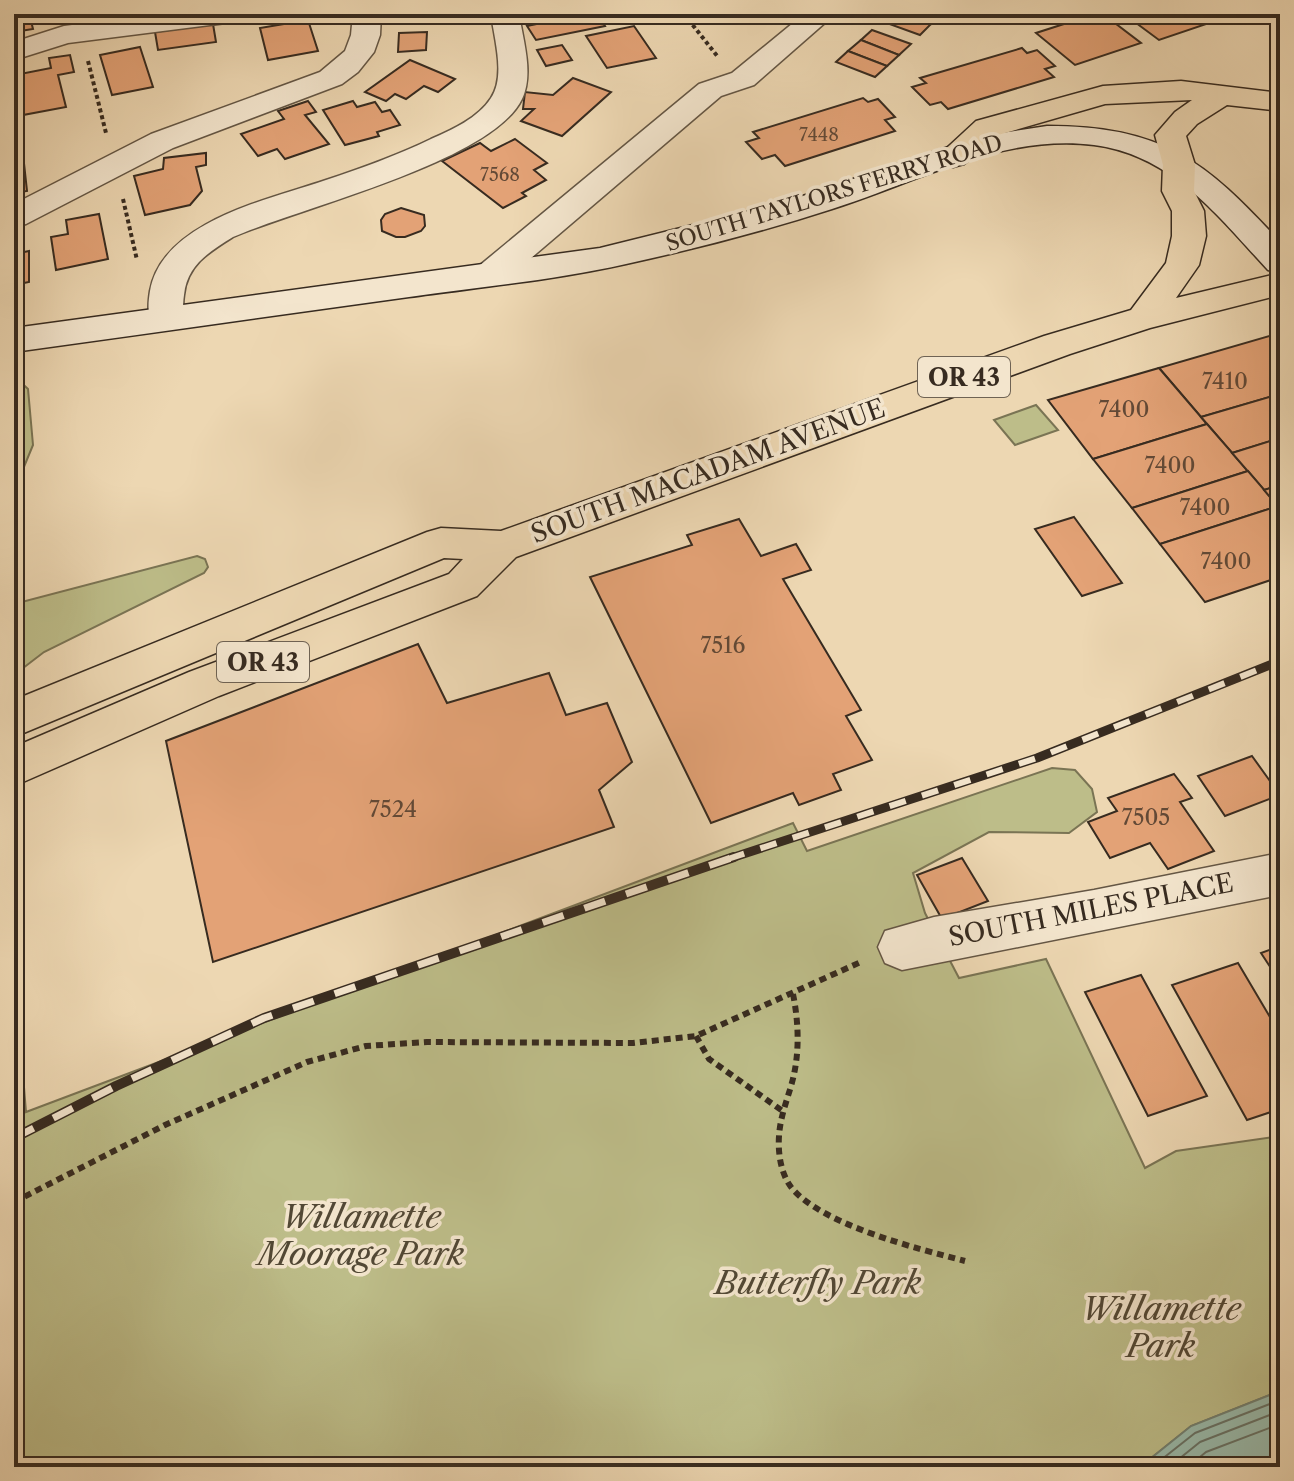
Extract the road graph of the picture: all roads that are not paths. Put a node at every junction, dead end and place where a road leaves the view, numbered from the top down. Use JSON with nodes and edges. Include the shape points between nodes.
{"nodes":[{"id":1,"x":226,"y":14,"type":"edge"},
{"id":2,"x":367,"y":14,"type":"edge"},
{"id":3,"x":505,"y":14,"type":"edge"},
{"id":4,"x":821,"y":14,"type":"edge"},
{"id":5,"x":14,"y":51,"type":"edge"},
{"id":6,"x":731,"y":69,"type":"junction"},
{"id":7,"x":1224,"y":93,"type":"junction"},
{"id":8,"x":1280,"y":102,"type":"edge"},
{"id":9,"x":953,"y":157,"type":"junction"},
{"id":10,"x":1179,"y":165,"type":"junction"},
{"id":11,"x":14,"y":217,"type":"edge"},
{"id":12,"x":1280,"y":262,"type":"edge"},
{"id":13,"x":549,"y":266,"type":"junction"},
{"id":14,"x":491,"y":274,"type":"junction"},
{"id":15,"x":1280,"y":284,"type":"edge"},
{"id":16,"x":166,"y":318,"type":"junction"},
{"id":17,"x":1143,"y":318,"type":"junction"},
{"id":18,"x":14,"y":340,"type":"edge"},
{"id":19,"x":502,"y":546,"type":"junction"},
{"id":20,"x":14,"y":719,"type":"edge"},
{"id":21,"x":14,"y":767,"type":"edge"},
{"id":22,"x":1280,"y":874,"type":"edge"},
{"id":23,"x":902,"y":947,"type":"road end"}],
"edges":[{"from":1,"to":5,"type":"street","via":[[64,35]]},
{"from":2,"to":11,"type":"street","via":[[362,52],[331,78],[162,141]]},
{"from":3,"to":16,"type":"street","via":[[512,77],[507,101],[491,119],[454,142],[237,221],[190,250],[166,283]]},
{"from":4,"to":6,"type":"street"},
{"from":6,"to":13,"type":"street","via":[[736,103]]},
{"from":6,"to":14,"type":"street"},
{"from":7,"to":8,"type":"main road"},
{"from":7,"to":9,"type":"main road","via":[[1103,95],[987,128]]},
{"from":7,"to":10,"type":"main road","via":[[1170,135]]},
{"from":9,"to":10,"type":"street","name":"SOUTH TAYLORS FERRY ROAD","via":[[1015,138],[1087,135],[1127,143]]},
{"from":9,"to":13,"type":"street","name":"SOUTH TAYLORS FERRY ROAD","via":[[710,233]]},
{"from":10,"to":12,"type":"street","name":"SOUTH TAYLORS FERRY ROAD"},
{"from":10,"to":17,"type":"main road","via":[[1178,191],[1189,222],[1187,252]]},
{"from":13,"to":14,"type":"street","name":"SOUTH TAYLORS FERRY ROAD"},
{"from":14,"to":16,"type":"street","name":"SOUTH TAYLORS FERRY ROAD"},
{"from":15,"to":17,"type":"main road","name":"SOUTH MACADAM AVENUE","number":"OR 43"},
{"from":16,"to":18,"type":"street","name":"SOUTH TAYLORS FERRY ROAD"},
{"from":17,"to":19,"type":"main road","name":"SOUTH MACADAM AVENUE","number":"OR 43","via":[[964,377]]},
{"from":19,"to":20,"type":"main road","name":"SOUTH MACADAM AVENUE","number":"OR 43","via":[[441,543]]},
{"from":19,"to":21,"type":"main road","name":"SOUTH MACADAM AVENUE","number":"OR 43","via":[[463,585],[204,684]]},
{"from":22,"to":23,"type":"street","name":"SOUTH MILES PLACE"}]}
